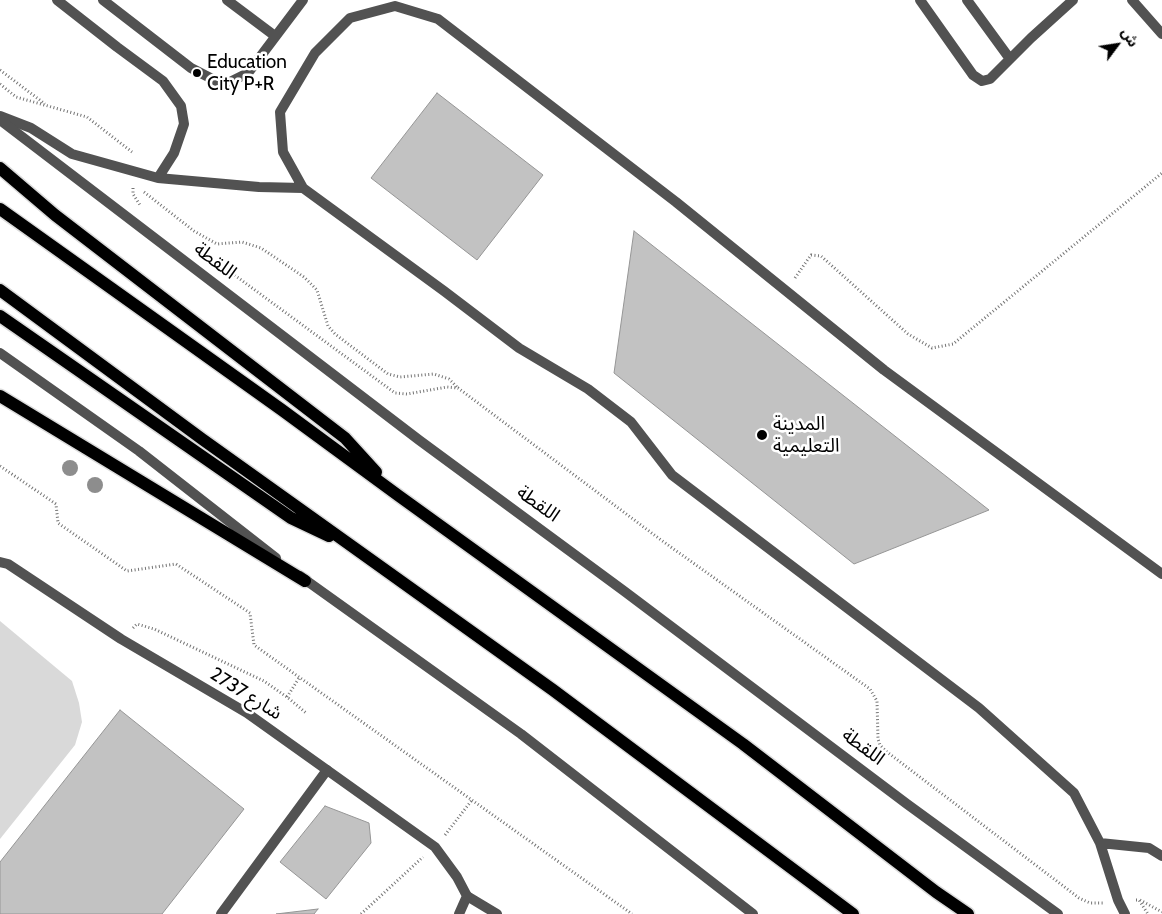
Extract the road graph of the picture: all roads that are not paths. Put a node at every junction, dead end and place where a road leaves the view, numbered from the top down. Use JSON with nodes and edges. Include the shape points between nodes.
{"nodes":[{"id":1,"x":56,"y":0,"type":"edge"},
{"id":2,"x":103,"y":0,"type":"edge"},
{"id":3,"x":227,"y":0,"type":"edge"},
{"id":4,"x":303,"y":0,"type":"edge"},
{"id":5,"x":920,"y":0,"type":"edge"},
{"id":6,"x":967,"y":0,"type":"edge"},
{"id":7,"x":1073,"y":0,"type":"edge"},
{"id":8,"x":1132,"y":0,"type":"edge"},
{"id":9,"x":1162,"y":34,"type":"edge"},
{"id":10,"x":275,"y":36,"type":"junction"},
{"id":11,"x":1010,"y":59,"type":"junction"},
{"id":12,"x":0,"y":118,"type":"edge"},
{"id":13,"x":0,"y":168,"type":"edge"},
{"id":14,"x":158,"y":178,"type":"junction"},
{"id":15,"x":303,"y":188,"type":"junction"},
{"id":16,"x":0,"y":209,"type":"edge"},
{"id":17,"x":0,"y":290,"type":"edge"},
{"id":18,"x":0,"y":316,"type":"edge"},
{"id":19,"x":0,"y":353,"type":"edge"},
{"id":20,"x":0,"y":396,"type":"edge"},
{"id":21,"x":399,"y":496,"type":"junction"},
{"id":22,"x":363,"y":552,"type":"junction"},
{"id":23,"x":0,"y":562,"type":"edge"},
{"id":24,"x":1162,"y":574,"type":"edge"},
{"id":25,"x":305,"y":580,"type":"junction"},
{"id":26,"x":327,"y":770,"type":"junction"},
{"id":27,"x":1100,"y":843,"type":"junction"},
{"id":28,"x":1162,"y":856,"type":"edge"},
{"id":29,"x":467,"y":896,"type":"junction"},
{"id":30,"x":848,"y":911,"type":"edge"},
{"id":31,"x":221,"y":914,"type":"edge"},
{"id":32,"x":459,"y":914,"type":"edge"},
{"id":33,"x":497,"y":914,"type":"edge"},
{"id":34,"x":753,"y":914,"type":"edge"},
{"id":35,"x":968,"y":914,"type":"edge"},
{"id":36,"x":1058,"y":914,"type":"edge"},
{"id":37,"x":1125,"y":914,"type":"edge"}],
"edges":[{"from":1,"to":14,"type":"street","via":[[163,81],[181,106],[184,124],[174,153]]},
{"from":2,"to":10,"type":"street","via":[[190,68],[224,85],[248,73]]},
{"from":3,"to":10,"type":"street"},
{"from":4,"to":10,"type":"street"},
{"from":5,"to":11,"type":"street","via":[[973,76],[982,81],[990,79]]},
{"from":6,"to":11,"type":"street"},
{"from":7,"to":11,"type":"street"},
{"from":8,"to":9,"type":"street"},
{"from":12,"to":14,"type":"street","via":[[31,128],[72,154]]},
{"from":12,"to":36,"type":"street","name":"اللقطة","via":[[419,440]]},
{"from":13,"to":21,"type":"main road","via":[[344,438]]},
{"from":14,"to":15,"type":"street"},
{"from":15,"to":24,"type":"street","via":[[283,152],[280,112],[315,53],[350,18],[395,6],[438,19],[676,202],[884,370]]},
{"from":15,"to":27,"type":"street","via":[[519,348],[588,389],[631,422],[672,475],[980,708],[1074,793]]},
{"from":16,"to":21,"type":"main road"},
{"from":17,"to":22,"type":"main road","via":[[202,439]]},
{"from":18,"to":22,"type":"main road","via":[[291,518]]},
{"from":19,"to":25,"type":"street","via":[[139,450]]},
{"from":20,"to":25,"type":"main road"},
{"from":21,"to":35,"type":"main road","via":[[743,744]]},
{"from":22,"to":30,"type":"main road"},
{"from":23,"to":26,"type":"street","name":"شارع 2737","via":[[8,564],[121,639],[247,713]]},
{"from":25,"to":34,"type":"street","via":[[520,734]]},
{"from":26,"to":29,"type":"street","name":"شارع 2737","via":[[435,847]]},
{"from":26,"to":31,"type":"street"},
{"from":27,"to":28,"type":"street","via":[[1149,848]]},
{"from":27,"to":37,"type":"street"},
{"from":29,"to":32,"type":"street"},
{"from":29,"to":33,"type":"street"}]}
